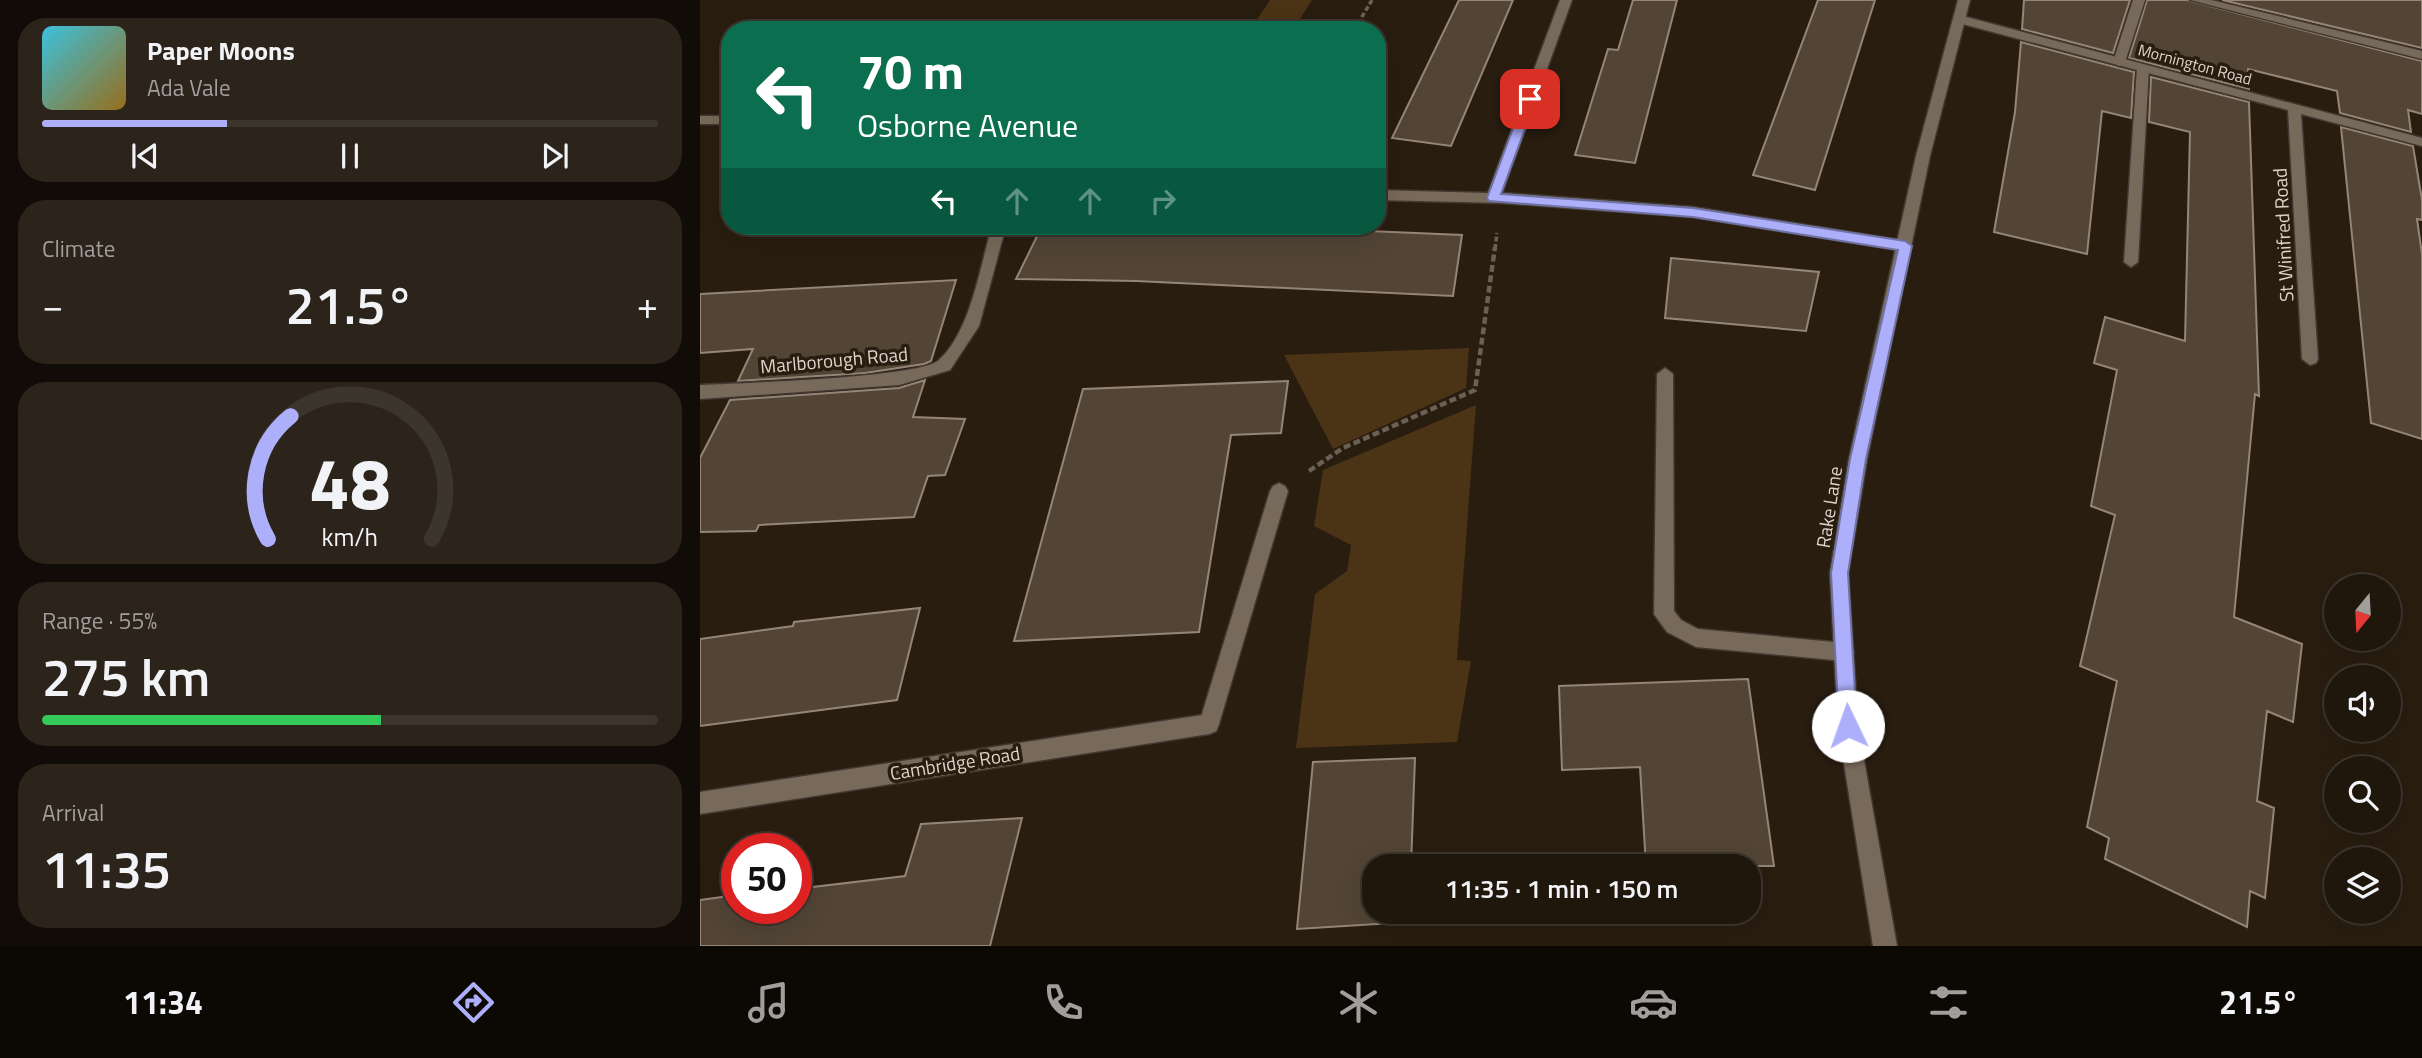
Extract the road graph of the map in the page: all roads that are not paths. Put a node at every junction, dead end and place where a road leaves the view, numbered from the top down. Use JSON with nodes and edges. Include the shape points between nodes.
{"nodes":[{"id":1,"x":1566,"y":0,"type":"edge"},
{"id":2,"x":1964,"y":0,"type":"edge"},
{"id":3,"x":2139,"y":0,"type":"edge"},
{"id":4,"x":2196,"y":0,"type":"edge"},
{"id":5,"x":1959,"y":19,"type":"junction"},
{"id":6,"x":2422,"y":55,"type":"edge"},
{"id":7,"x":2119,"y":62,"type":"junction"},
{"id":8,"x":2143,"y":68,"type":"junction"},
{"id":9,"x":2294,"y":108,"type":"junction"},
{"id":10,"x":700,"y":120,"type":"edge"},
{"id":11,"x":721,"y":120,"type":"edge"},
{"id":12,"x":2422,"y":142,"type":"edge"},
{"id":13,"x":1386,"y":195,"type":"edge"},
{"id":14,"x":1498,"y":198,"type":"junction"},
{"id":15,"x":996,"y":235,"type":"edge"},
{"id":16,"x":1905,"y":246,"type":"junction"},
{"id":17,"x":2131,"y":262,"type":"dead end"},
{"id":18,"x":2310,"y":359,"type":"dead end"},
{"id":19,"x":1665,"y":374,"type":"dead end"},
{"id":20,"x":700,"y":393,"type":"edge"},
{"id":21,"x":1279,"y":491,"type":"road end"},
{"id":22,"x":1844,"y":652,"type":"junction"},
{"id":23,"x":700,"y":803,"type":"edge"},
{"id":24,"x":1885,"y":946,"type":"edge"}],
"edges":[{"from":1,"to":14,"type":"street"},
{"from":2,"to":5,"type":"street","name":"Rake Lane"},
{"from":3,"to":7,"type":"street"},
{"from":4,"to":6,"type":"street"},
{"from":5,"to":7,"type":"street","name":"Mornington Road"},
{"from":5,"to":16,"type":"street","name":"Rake Lane"},
{"from":7,"to":8,"type":"street","name":"Mornington Road"},
{"from":8,"to":9,"type":"street","name":"Mornington Road"},
{"from":8,"to":17,"type":"street"},
{"from":9,"to":12,"type":"street","name":"Mornington Road"},
{"from":9,"to":18,"type":"street","name":"St Winifred Road"},
{"from":10,"to":11,"type":"street"},
{"from":13,"to":14,"type":"street"},
{"from":14,"to":16,"type":"street","via":[[1693,212]]},
{"from":15,"to":20,"type":"street","name":"Marlborough Road","via":[[971,326],[944,366],[899,379]]},
{"from":16,"to":22,"type":"street","name":"Rake Lane","via":[[1858,459],[1839,573]]},
{"from":19,"to":22,"type":"street","via":[[1664,614],[1674,626],[1696,638]]},
{"from":21,"to":23,"type":"street","name":"Cambridge Road","via":[[1209,724]]},
{"from":22,"to":24,"type":"street","name":"Rake Lane","via":[[1848,726]]}]}
